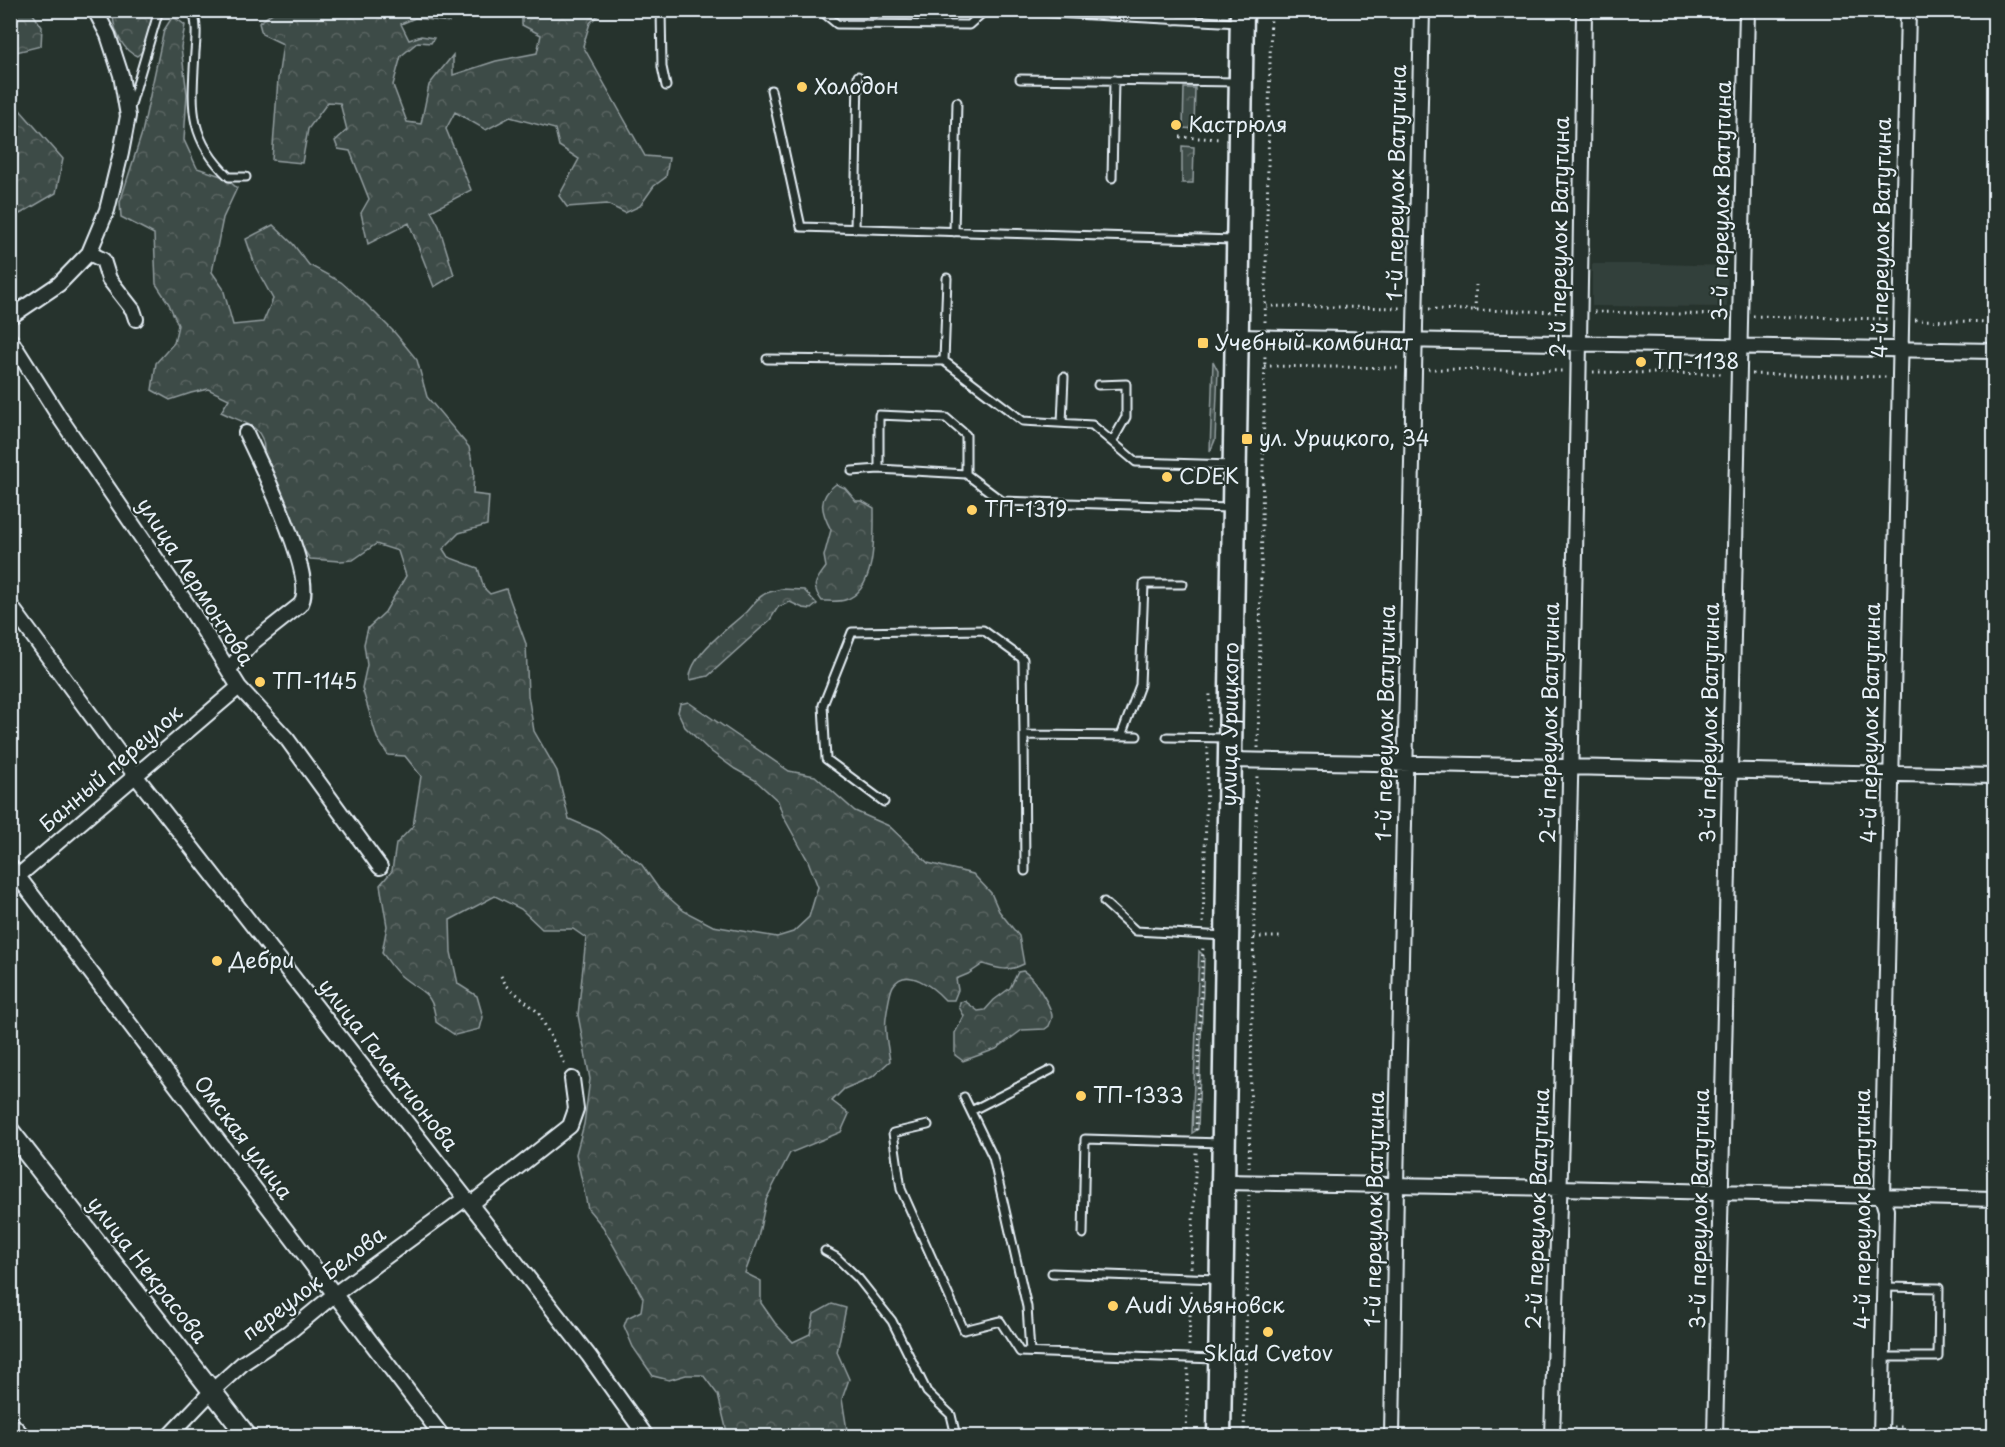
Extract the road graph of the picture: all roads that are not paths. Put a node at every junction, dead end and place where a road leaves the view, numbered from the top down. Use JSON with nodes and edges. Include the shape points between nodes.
{"nodes":[{"id":1,"x":95,"y":10,"type":"edge"},
{"id":2,"x":159,"y":10,"type":"edge"},
{"id":3,"x":192,"y":10,"type":"edge"},
{"id":4,"x":662,"y":10,"type":"edge"},
{"id":5,"x":820,"y":10,"type":"edge"},
{"id":6,"x":986,"y":10,"type":"edge"},
{"id":7,"x":1174,"y":10,"type":"edge"},
{"id":8,"x":1422,"y":10,"type":"edge"},
{"id":9,"x":1584,"y":10,"type":"edge"},
{"id":10,"x":1747,"y":10,"type":"edge"},
{"id":11,"x":1908,"y":10,"type":"edge"},
{"id":12,"x":1018,"y":11,"type":"edge"},
{"id":13,"x":1242,"y":17,"type":"edge"},
{"id":14,"x":1174,"y":20,"type":"junction"},
{"id":15,"x":121,"y":75,"type":"junction"},
{"id":16,"x":140,"y":75,"type":"junction"},
{"id":17,"x":858,"y":76,"type":"dead end"},
{"id":18,"x":1020,"y":79,"type":"dead end"},
{"id":19,"x":1114,"y":80,"type":"junction"},
{"id":20,"x":1240,"y":82,"type":"junction"},
{"id":21,"x":666,"y":86,"type":"dead end"},
{"id":22,"x":771,"y":90,"type":"dead end"},
{"id":23,"x":957,"y":102,"type":"dead end"},
{"id":24,"x":128,"y":116,"type":"junction"},
{"id":25,"x":246,"y":177,"type":"dead end"},
{"id":26,"x":1112,"y":178,"type":"dead end"},
{"id":27,"x":855,"y":229,"type":"junction"},
{"id":28,"x":954,"y":232,"type":"junction"},
{"id":29,"x":1237,"y":240,"type":"junction"},
{"id":30,"x":89,"y":253,"type":"junction"},
{"id":31,"x":947,"y":278,"type":"dead end"},
{"id":32,"x":10,"y":317,"type":"edge"},
{"id":33,"x":135,"y":320,"type":"dead end"},
{"id":34,"x":1237,"y":337,"type":"junction"},
{"id":35,"x":10,"y":339,"type":"edge"},
{"id":36,"x":1415,"y":340,"type":"junction"},
{"id":37,"x":1580,"y":342,"type":"junction"},
{"id":38,"x":1741,"y":345,"type":"junction"},
{"id":39,"x":1901,"y":349,"type":"junction"},
{"id":40,"x":1995,"y":351,"type":"edge"},
{"id":41,"x":767,"y":359,"type":"dead end"},
{"id":42,"x":944,"y":361,"type":"junction"},
{"id":43,"x":1064,"y":377,"type":"dead end"},
{"id":44,"x":1098,"y":385,"type":"dead end"},
{"id":45,"x":1062,"y":423,"type":"junction"},
{"id":46,"x":246,"y":433,"type":"dead end"},
{"id":47,"x":1112,"y":442,"type":"junction"},
{"id":48,"x":1235,"y":465,"type":"junction"},
{"id":49,"x":879,"y":469,"type":"junction"},
{"id":50,"x":852,"y":471,"type":"dead end"},
{"id":51,"x":966,"y":474,"type":"junction"},
{"id":52,"x":1234,"y":508,"type":"junction"},
{"id":53,"x":1184,"y":584,"type":"dead end"},
{"id":54,"x":10,"y":605,"type":"edge"},
{"id":55,"x":229,"y":669,"type":"junction"},
{"id":56,"x":239,"y":687,"type":"junction"},
{"id":57,"x":1024,"y":735,"type":"junction"},
{"id":58,"x":1121,"y":736,"type":"junction"},
{"id":59,"x":1137,"y":736,"type":"dead end"},
{"id":60,"x":1167,"y":737,"type":"dead end"},
{"id":61,"x":1223,"y":745,"type":"junction"},
{"id":62,"x":1407,"y":764,"type":"junction"},
{"id":63,"x":1570,"y":767,"type":"junction"},
{"id":64,"x":1730,"y":771,"type":"junction"},
{"id":65,"x":1891,"y":774,"type":"junction"},
{"id":66,"x":135,"y":775,"type":"junction"},
{"id":67,"x":1995,"y":776,"type":"edge"},
{"id":68,"x":884,"y":802,"type":"dead end"},
{"id":69,"x":380,"y":867,"type":"dead end"},
{"id":70,"x":1025,"y":871,"type":"dead end"},
{"id":71,"x":13,"y":875,"type":"edge"},
{"id":72,"x":1104,"y":902,"type":"dead end"},
{"id":73,"x":1227,"y":936,"type":"junction"},
{"id":74,"x":1051,"y":1070,"type":"dead end"},
{"id":75,"x":572,"y":1079,"type":"road end"},
{"id":76,"x":964,"y":1097,"type":"dead end"},
{"id":77,"x":971,"y":1112,"type":"junction"},
{"id":78,"x":928,"y":1125,"type":"dead end"},
{"id":79,"x":10,"y":1131,"type":"edge"},
{"id":80,"x":1224,"y":1143,"type":"junction"},
{"id":81,"x":1223,"y":1182,"type":"junction"},
{"id":82,"x":1396,"y":1185,"type":"junction"},
{"id":83,"x":1560,"y":1188,"type":"junction"},
{"id":84,"x":1722,"y":1193,"type":"junction"},
{"id":85,"x":1882,"y":1197,"type":"junction"},
{"id":86,"x":1995,"y":1199,"type":"edge"},
{"id":87,"x":469,"y":1201,"type":"junction"},
{"id":88,"x":1083,"y":1233,"type":"dead end"},
{"id":89,"x":825,"y":1251,"type":"dead end"},
{"id":90,"x":1052,"y":1273,"type":"dead end"},
{"id":91,"x":1222,"y":1280,"type":"junction"},
{"id":92,"x":1885,"y":1287,"type":"junction"},
{"id":93,"x":335,"y":1294,"type":"junction"},
{"id":94,"x":1030,"y":1352,"type":"junction"},
{"id":95,"x":1883,"y":1357,"type":"junction"},
{"id":96,"x":1221,"y":1360,"type":"junction"},
{"id":97,"x":212,"y":1390,"type":"junction"},
{"id":98,"x":10,"y":1422,"type":"edge"},
{"id":99,"x":23,"y":1437,"type":"edge"},
{"id":100,"x":169,"y":1437,"type":"edge"},
{"id":101,"x":247,"y":1437,"type":"edge"},
{"id":102,"x":442,"y":1437,"type":"edge"},
{"id":103,"x":646,"y":1437,"type":"edge"},
{"id":104,"x":956,"y":1437,"type":"edge"},
{"id":105,"x":1219,"y":1437,"type":"edge"},
{"id":106,"x":1392,"y":1437,"type":"edge"},
{"id":107,"x":1552,"y":1437,"type":"edge"},
{"id":108,"x":1715,"y":1437,"type":"edge"},
{"id":109,"x":1881,"y":1437,"type":"edge"}],
"edges":[{"from":1,"to":15,"type":"street"},
{"from":2,"to":16,"type":"lane"},
{"from":3,"to":25,"type":"lane","via":[[196,34],[192,105],[197,129],[203,147],[216,164],[230,177]]},
{"from":4,"to":21,"type":"lane"},
{"from":5,"to":6,"type":"lane","via":[[837,24],[969,26]]},
{"from":7,"to":14,"type":"lane"},
{"from":8,"to":36,"type":"street","name":"1-й переулок Ватутина"},
{"from":9,"to":37,"type":"street","name":"2-й переулок Ватутина"},
{"from":10,"to":38,"type":"street","name":"3-й переулок Ватутина"},
{"from":11,"to":39,"type":"street","name":"4-й переулок Ватутина"},
{"from":12,"to":14,"type":"lane"},
{"from":13,"to":14,"type":"lane"},
{"from":13,"to":20,"type":"main road","name":"улица Урицкого"},
{"from":15,"to":16,"type":"lane"},
{"from":15,"to":24,"type":"street"},
{"from":16,"to":24,"type":"lane"},
{"from":17,"to":27,"type":"lane"},
{"from":18,"to":19,"type":"lane"},
{"from":19,"to":20,"type":"lane"},
{"from":19,"to":26,"type":"lane"},
{"from":20,"to":29,"type":"main road","name":"улица Урицкого"},
{"from":22,"to":27,"type":"lane","via":[[801,227]]},
{"from":23,"to":28,"type":"lane"},
{"from":24,"to":30,"type":"street","via":[[107,210]]},
{"from":27,"to":28,"type":"lane"},
{"from":28,"to":29,"type":"lane"},
{"from":29,"to":34,"type":"main road","name":"улица Урицкого"},
{"from":30,"to":32,"type":"street","via":[[59,284]]},
{"from":30,"to":33,"type":"street","via":[[103,260],[109,279],[133,310]]},
{"from":31,"to":42,"type":"lane"},
{"from":34,"to":36,"type":"street"},
{"from":34,"to":48,"type":"main road","name":"улица Урицкого"},
{"from":35,"to":55,"type":"street","name":"улица Лермонтова"},
{"from":36,"to":37,"type":"street"},
{"from":36,"to":62,"type":"street","name":"1-й переулок Ватутина"},
{"from":37,"to":38,"type":"street"},
{"from":37,"to":63,"type":"street","name":"2-й переулок Ватутина"},
{"from":38,"to":39,"type":"street"},
{"from":38,"to":64,"type":"street","name":"3-й переулок Ватутина"},
{"from":39,"to":40,"type":"street"},
{"from":39,"to":65,"type":"street","name":"4-й переулок Ватутина"},
{"from":41,"to":42,"type":"lane"},
{"from":42,"to":45,"type":"lane","via":[[1023,421]]},
{"from":43,"to":45,"type":"lane"},
{"from":44,"to":47,"type":"lane","via":[[1126,384],[1126,417]]},
{"from":45,"to":47,"type":"lane","via":[[1092,425]]},
{"from":46,"to":55,"type":"street","via":[[299,558],[305,586],[300,605],[252,643]]},
{"from":47,"to":48,"type":"lane","via":[[1136,462]]},
{"from":48,"to":52,"type":"main road","name":"улица Урицкого"},
{"from":49,"to":50,"type":"lane"},
{"from":49,"to":51,"type":"lane"},
{"from":49,"to":51,"type":"lane","via":[[879,415],[945,418],[966,435]]},
{"from":51,"to":52,"type":"lane","via":[[1002,501]]},
{"from":52,"to":61,"type":"main road","name":"улица Урицкого"},
{"from":53,"to":58,"type":"lane","via":[[1144,584],[1140,685]]},
{"from":54,"to":66,"type":"street","name":"улица Галактионова"},
{"from":55,"to":56,"type":"street","name":"улица Лермонтова"},
{"from":56,"to":66,"type":"street","name":"Банный переулок"},
{"from":56,"to":69,"type":"street","name":"улица Лермонтова","via":[[287,739]]},
{"from":57,"to":58,"type":"lane"},
{"from":57,"to":68,"type":"lane","via":[[1023,659],[983,630],[852,632],[823,705],[826,759]]},
{"from":57,"to":70,"type":"lane"},
{"from":58,"to":59,"type":"lane"},
{"from":60,"to":61,"type":"lane"},
{"from":61,"to":62,"type":"street","via":[[1257,761]]},
{"from":61,"to":73,"type":"main road","name":"улица Урицкого"},
{"from":62,"to":63,"type":"street"},
{"from":62,"to":82,"type":"street","name":"1-й переулок Ватутина"},
{"from":63,"to":64,"type":"street"},
{"from":63,"to":83,"type":"street","name":"2-й переулок Ватутина"},
{"from":64,"to":65,"type":"street"},
{"from":64,"to":84,"type":"street","name":"3-й переулок Ватутина"},
{"from":65,"to":67,"type":"street"},
{"from":65,"to":85,"type":"street","name":"4-й переулок Ватутина"},
{"from":66,"to":71,"type":"street","name":"Банный переулок"},
{"from":66,"to":87,"type":"street","name":"улица Галактионова"},
{"from":71,"to":93,"type":"street","name":"Омская улица"},
{"from":72,"to":73,"type":"lane","via":[[1136,931]]},
{"from":73,"to":80,"type":"main road","name":"улица Урицкого"},
{"from":74,"to":77,"type":"lane"},
{"from":75,"to":87,"type":"street","name":"переулок Белова","via":[[576,1109],[570,1126]]},
{"from":76,"to":77,"type":"lane"},
{"from":77,"to":94,"type":"lane","via":[[993,1157],[1028,1307]]},
{"from":78,"to":94,"type":"lane","via":[[893,1133],[901,1189],[949,1298],[964,1330],[1000,1322],[1020,1352]]},
{"from":79,"to":97,"type":"street","name":"улица Некрасова"},
{"from":80,"to":81,"type":"main road","name":"улица Урицкого"},
{"from":80,"to":88,"type":"lane","via":[[1085,1139]]},
{"from":81,"to":82,"type":"street"},
{"from":81,"to":91,"type":"main road","name":"улица Урицкого"},
{"from":82,"to":83,"type":"street"},
{"from":82,"to":106,"type":"street","name":"1-й переулок Ватутина"},
{"from":83,"to":84,"type":"street"},
{"from":83,"to":107,"type":"street","name":"2-й переулок Ватутина"},
{"from":84,"to":85,"type":"street"},
{"from":84,"to":108,"type":"street","name":"3-й переулок Ватутина"},
{"from":85,"to":86,"type":"street"},
{"from":85,"to":92,"type":"street","name":"4-й переулок Ватутина","via":[[1887,1210]]},
{"from":87,"to":93,"type":"street","name":"переулок Белова"},
{"from":87,"to":103,"type":"street","name":"улица Галактионова"},
{"from":89,"to":104,"type":"lane","via":[[858,1278],[892,1321],[927,1392],[951,1415]]},
{"from":90,"to":91,"type":"lane"},
{"from":91,"to":96,"type":"main road","name":"улица Урицкого"},
{"from":92,"to":95,"type":"street","name":"4-й переулок Ватутина"},
{"from":92,"to":95,"type":"lane","via":[[1939,1288],[1938,1357]]},
{"from":93,"to":97,"type":"street","name":"переулок Белова"},
{"from":93,"to":102,"type":"street","name":"Омская улица"},
{"from":94,"to":96,"type":"lane"},
{"from":95,"to":109,"type":"street","name":"4-й переулок Ватутина"},
{"from":96,"to":105,"type":"main road","name":"улица Урицкого"},
{"from":97,"to":100,"type":"street","name":"переулок Белова"},
{"from":97,"to":101,"type":"street","name":"улица Некрасова"},
{"from":98,"to":99,"type":"street"}]}
